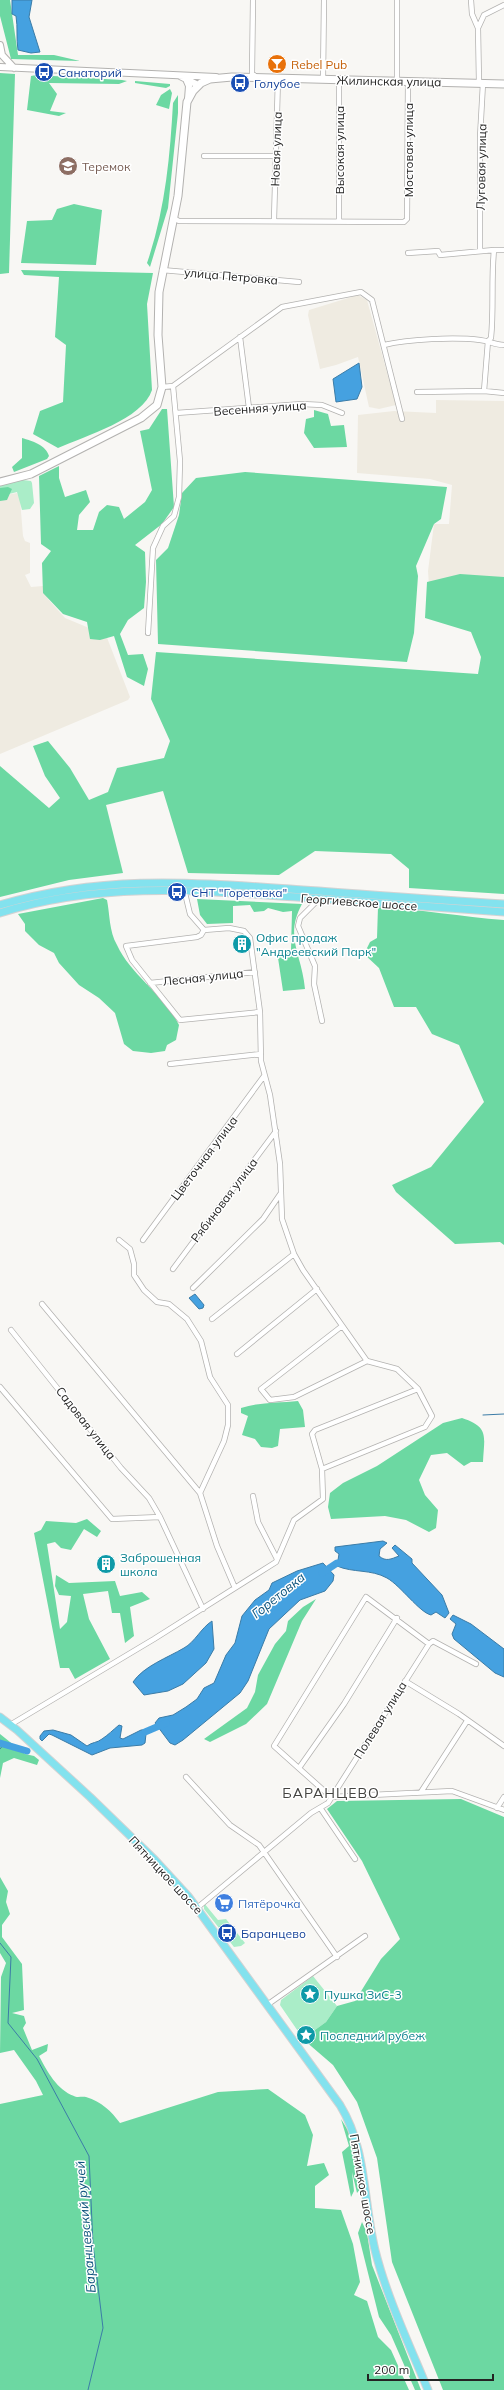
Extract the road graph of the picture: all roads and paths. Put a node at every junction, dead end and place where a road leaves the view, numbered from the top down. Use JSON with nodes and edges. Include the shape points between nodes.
{"nodes":[{"id":1,"x":253,"y":0,"type":"edge"},
{"id":2,"x":324,"y":0,"type":"edge"},
{"id":3,"x":397,"y":0,"type":"edge"},
{"id":4,"x":471,"y":0,"type":"edge"},
{"id":5,"x":504,"y":5,"type":"edge"},
{"id":6,"x":478,"y":28,"type":"junction"},
{"id":7,"x":1,"y":50,"type":"edge"},
{"id":8,"x":0,"y":63,"type":"edge"},
{"id":9,"x":0,"y":67,"type":"edge"},
{"id":10,"x":14,"y":68,"type":"junction"},
{"id":11,"x":173,"y":74,"type":"junction"},
{"id":12,"x":196,"y":75,"type":"junction"},
{"id":13,"x":183,"y":77,"type":"junction"},
{"id":14,"x":226,"y":77,"type":"junction"},
{"id":15,"x":256,"y":77,"type":"junction"},
{"id":16,"x":278,"y":78,"type":"junction"},
{"id":17,"x":323,"y":79,"type":"junction"},
{"id":18,"x":339,"y":79,"type":"junction"},
{"id":19,"x":397,"y":81,"type":"junction"},
{"id":20,"x":408,"y":81,"type":"junction"},
{"id":21,"x":481,"y":83,"type":"junction"},
{"id":22,"x":200,"y":84,"type":"junction"},
{"id":23,"x":504,"y":84,"type":"edge"},
{"id":24,"x":187,"y":102,"type":"junction"},
{"id":25,"x":204,"y":156,"type":"dead end"},
{"id":26,"x":276,"y":156,"type":"junction"},
{"id":27,"x":173,"y":218,"type":"junction"},
{"id":28,"x":274,"y":220,"type":"junction"},
{"id":29,"x":340,"y":221,"type":"junction"},
{"id":30,"x":494,"y":250,"type":"junction"},
{"id":31,"x":504,"y":250,"type":"edge"},
{"id":32,"x":480,"y":251,"type":"junction"},
{"id":33,"x":408,"y":253,"type":"dead end"},
{"id":34,"x":162,"y":270,"type":"junction"},
{"id":35,"x":298,"y":282,"type":"dead end"},
{"id":36,"x":240,"y":337,"type":"junction"},
{"id":37,"x":488,"y":341,"type":"junction"},
{"id":38,"x":384,"y":345,"type":"junction"},
{"id":39,"x":504,"y":346,"type":"edge"},
{"id":40,"x":173,"y":386,"type":"junction"},
{"id":41,"x":162,"y":387,"type":"junction"},
{"id":42,"x":484,"y":391,"type":"junction"},
{"id":43,"x":417,"y":392,"type":"dead end"},
{"id":44,"x":504,"y":392,"type":"edge"},
{"id":45,"x":249,"y":408,"type":"junction"},
{"id":46,"x":176,"y":413,"type":"junction"},
{"id":47,"x":342,"y":413,"type":"dead end"},
{"id":48,"x":402,"y":419,"type":"dead end"},
{"id":49,"x":0,"y":482,"type":"edge"},
{"id":50,"x":148,"y":633,"type":"dead end"},
{"id":51,"x":184,"y":890,"type":"junction"},
{"id":52,"x":316,"y":898,"type":"junction"},
{"id":53,"x":504,"y":904,"type":"edge"},
{"id":54,"x":0,"y":905,"type":"edge"},
{"id":55,"x":504,"y":912,"type":"edge"},
{"id":56,"x":0,"y":913,"type":"edge"},
{"id":57,"x":204,"y":930,"type":"junction"},
{"id":58,"x":255,"y":972,"type":"junction"},
{"id":59,"x":150,"y":983,"type":"junction"},
{"id":60,"x":260,"y":1012,"type":"junction"},
{"id":61,"x":322,"y":1021,"type":"dead end"},
{"id":62,"x":261,"y":1054,"type":"junction"},
{"id":63,"x":170,"y":1064,"type":"dead end"},
{"id":64,"x":264,"y":1076,"type":"junction"},
{"id":65,"x":276,"y":1130,"type":"junction"},
{"id":66,"x":281,"y":1193,"type":"junction"},
{"id":67,"x":119,"y":1240,"type":"dead end"},
{"id":68,"x":143,"y":1240,"type":"dead end"},
{"id":69,"x":294,"y":1254,"type":"junction"},
{"id":70,"x":173,"y":1269,"type":"dead end"},
{"id":71,"x":193,"y":1288,"type":"dead end"},
{"id":72,"x":317,"y":1289,"type":"junction"},
{"id":73,"x":42,"y":1304,"type":"dead end"},
{"id":74,"x":212,"y":1319,"type":"dead end"},
{"id":75,"x":342,"y":1326,"type":"junction"},
{"id":76,"x":11,"y":1330,"type":"dead end"},
{"id":77,"x":237,"y":1354,"type":"dead end"},
{"id":78,"x":367,"y":1361,"type":"junction"},
{"id":79,"x":0,"y":1387,"type":"edge"},
{"id":80,"x":418,"y":1389,"type":"junction"},
{"id":81,"x":322,"y":1469,"type":"junction"},
{"id":82,"x":200,"y":1493,"type":"junction"},
{"id":83,"x":254,"y":1496,"type":"dead end"},
{"id":84,"x":160,"y":1518,"type":"junction"},
{"id":85,"x":277,"y":1559,"type":"junction"},
{"id":86,"x":234,"y":1588,"type":"junction"},
{"id":87,"x":203,"y":1609,"type":"junction"},
{"id":88,"x":397,"y":1618,"type":"junction"},
{"id":89,"x":429,"y":1644,"type":"junction"},
{"id":90,"x":476,"y":1664,"type":"dead end"},
{"id":91,"x":405,"y":1681,"type":"junction"},
{"id":92,"x":0,"y":1717,"type":"edge"},
{"id":93,"x":467,"y":1721,"type":"junction"},
{"id":94,"x":10,"y":1725,"type":"junction"},
{"id":95,"x":504,"y":1746,"type":"edge"},
{"id":96,"x":299,"y":1768,"type":"junction"},
{"id":97,"x":186,"y":1777,"type":"dead end"},
{"id":98,"x":421,"y":1792,"type":"junction"},
{"id":99,"x":331,"y":1797,"type":"junction"},
{"id":100,"x":504,"y":1798,"type":"edge"},
{"id":101,"x":497,"y":1808,"type":"junction"},
{"id":102,"x":321,"y":1809,"type":"junction"},
{"id":103,"x":504,"y":1810,"type":"edge"},
{"id":104,"x":264,"y":1852,"type":"junction"},
{"id":105,"x":355,"y":1859,"type":"dead end"},
{"id":106,"x":198,"y":1908,"type":"junction"},
{"id":107,"x":365,"y":1936,"type":"dead end"},
{"id":108,"x":337,"y":1957,"type":"junction"},
{"id":109,"x":267,"y":2005,"type":"junction"},
{"id":110,"x":428,"y":2390,"type":"edge"}],
"edges":[{"from":1,"to":15,"type":"street","via":[[252,73]]},
{"from":2,"to":17,"type":"street"},
{"from":3,"to":19,"type":"street"},
{"from":4,"to":6,"type":"street","name":"Луговая улица","via":[[472,14]]},
{"from":5,"to":6,"type":"street","via":[[484,15]]},
{"from":6,"to":21,"type":"street","name":"Луговая улица"},
{"from":7,"to":8,"type":"street"},
{"from":7,"to":10,"type":"street"},
{"from":9,"to":10,"type":"street"},
{"from":10,"to":11,"type":"street"},
{"from":11,"to":12,"type":"street"},
{"from":11,"to":13,"type":"street"},
{"from":12,"to":14,"type":"street"},
{"from":12,"to":22,"type":"street"},
{"from":13,"to":22,"type":"street"},
{"from":13,"to":24,"type":"street","via":[[189,86]]},
{"from":14,"to":15,"type":"main road","name":"Жилинская улица"},
{"from":14,"to":22,"type":"main road","name":"Жилинская улица","via":[[210,79]]},
{"from":15,"to":16,"type":"main road","name":"Жилинская улица"},
{"from":16,"to":17,"type":"main road","name":"Жилинская улица"},
{"from":16,"to":26,"type":"street","name":"Новая улица"},
{"from":17,"to":18,"type":"main road","name":"Жилинская улица"},
{"from":18,"to":19,"type":"main road","name":"Жилинская улица"},
{"from":18,"to":29,"type":"street","name":"Высокая улица"},
{"from":19,"to":20,"type":"main road","name":"Жилинская улица"},
{"from":20,"to":21,"type":"main road","name":"Жилинская улица"},
{"from":20,"to":29,"type":"street","name":"Мостовая улица","via":[[407,219],[404,222]]},
{"from":21,"to":23,"type":"main road","name":"Жилинская улица"},
{"from":21,"to":32,"type":"street","name":"Луговая улица"},
{"from":22,"to":24,"type":"main road"},
{"from":24,"to":27,"type":"main road","via":[[181,169]]},
{"from":25,"to":26,"type":"street"},
{"from":26,"to":28,"type":"street","name":"Новая улица"},
{"from":27,"to":28,"type":"street","via":[[179,221]]},
{"from":27,"to":34,"type":"main road"},
{"from":28,"to":29,"type":"street"},
{"from":30,"to":31,"type":"street"},
{"from":30,"to":32,"type":"street"},
{"from":30,"to":37,"type":"street","via":[[493,321],[491,338]]},
{"from":32,"to":33,"type":"street","via":[[440,255],[438,251]]},
{"from":34,"to":35,"type":"street","name":"улица Петровка"},
{"from":34,"to":41,"type":"main road","via":[[158,322]]},
{"from":36,"to":38,"type":"street","via":[[282,307],[360,292],[372,300]]},
{"from":36,"to":40,"type":"street"},
{"from":36,"to":45,"type":"street"},
{"from":37,"to":38,"type":"street","via":[[464,339]]},
{"from":37,"to":39,"type":"street"},
{"from":37,"to":42,"type":"street"},
{"from":38,"to":48,"type":"street"},
{"from":40,"to":41,"type":"street"},
{"from":40,"to":46,"type":"street"},
{"from":41,"to":49,"type":"main road","via":[[157,405],[148,414],[31,474]]},
{"from":42,"to":43,"type":"street"},
{"from":42,"to":44,"type":"street"},
{"from":45,"to":46,"type":"street","name":"Весенняя улица"},
{"from":45,"to":47,"type":"street","name":"Весенняя улица","via":[[322,405]]},
{"from":46,"to":50,"type":"street","via":[[180,461],[179,497],[174,516],[163,526],[153,548]]},
{"from":51,"to":52,"type":"main road","name":"Георгиевское шоссе"},
{"from":51,"to":56,"type":"main road","name":"Георгиевское шоссе","via":[[100,892],[49,900]]},
{"from":51,"to":57,"type":"street","via":[[190,914]]},
{"from":52,"to":55,"type":"main road","name":"Георгиевское шоссе"},
{"from":52,"to":61,"type":"street","via":[[314,904],[300,918],[298,926],[315,966],[314,984]]},
{"from":53,"to":54,"type":"main road","name":"Георгиевское шоссе","via":[[172,881],[84,887]]},
{"from":57,"to":58,"type":"street","via":[[229,928],[244,931],[250,938]]},
{"from":57,"to":59,"type":"street","via":[[201,936],[197,937],[126,946],[132,960]]},
{"from":58,"to":59,"type":"street","name":"Лесная улица"},
{"from":58,"to":60,"type":"street"},
{"from":59,"to":60,"type":"street","via":[[180,1020]]},
{"from":60,"to":62,"type":"street"},
{"from":62,"to":63,"type":"street"},
{"from":62,"to":64,"type":"street"},
{"from":64,"to":65,"type":"street"},
{"from":64,"to":68,"type":"street","name":"Цветочная улица"},
{"from":65,"to":66,"type":"street"},
{"from":65,"to":70,"type":"street","name":"Рябиновая улица"},
{"from":66,"to":69,"type":"street","via":[[282,1219]]},
{"from":66,"to":71,"type":"street","via":[[263,1219]]},
{"from":67,"to":82,"type":"street","via":[[130,1249],[134,1275],[144,1290],[157,1302],[169,1304],[190,1324],[201,1341],[210,1377],[228,1405],[228,1425],[224,1441]]},
{"from":69,"to":72,"type":"street"},
{"from":69,"to":74,"type":"street"},
{"from":72,"to":75,"type":"street"},
{"from":72,"to":77,"type":"street"},
{"from":73,"to":82,"type":"street"},
{"from":75,"to":78,"type":"street"},
{"from":75,"to":78,"type":"street","via":[[261,1390],[270,1400],[294,1397]]},
{"from":76,"to":84,"type":"street","name":"Садовая улица","via":[[121,1468],[149,1498]]},
{"from":78,"to":80,"type":"street","via":[[397,1369]]},
{"from":79,"to":84,"type":"street","via":[[112,1519]]},
{"from":80,"to":81,"type":"street","via":[[315,1430],[312,1434]]},
{"from":80,"to":81,"type":"street","via":[[432,1416],[425,1427]]},
{"from":81,"to":85,"type":"street","via":[[324,1499],[294,1520]]},
{"from":82,"to":86,"type":"street"},
{"from":83,"to":85,"type":"street","via":[[258,1522]]},
{"from":84,"to":87,"type":"street","name":"Садовая улица"},
{"from":85,"to":86,"type":"street"},
{"from":86,"to":87,"type":"street"},
{"from":87,"to":94,"type":"street"},
{"from":88,"to":89,"type":"street"},
{"from":88,"to":96,"type":"street","via":[[344,1704]]},
{"from":88,"to":96,"type":"street","via":[[366,1597],[274,1746]]},
{"from":89,"to":90,"type":"street","via":[[433,1641]]},
{"from":89,"to":91,"type":"street","name":"Полевая улица"},
{"from":91,"to":93,"type":"street"},
{"from":91,"to":99,"type":"street","name":"Полевая улица"},
{"from":92,"to":94,"type":"main road","name":"Пятницкое шоссе"},
{"from":93,"to":95,"type":"street"},
{"from":93,"to":98,"type":"street"},
{"from":94,"to":106,"type":"main road","name":"Пятницкое шоссе","via":[[150,1855]]},
{"from":96,"to":99,"type":"street"},
{"from":97,"to":104,"type":"street","via":[[230,1825],[259,1845]]},
{"from":98,"to":99,"type":"street"},
{"from":98,"to":101,"type":"street","via":[[452,1791]]},
{"from":99,"to":102,"type":"street","name":"Полевая улица"},
{"from":100,"to":101,"type":"street"},
{"from":101,"to":103,"type":"street"},
{"from":102,"to":104,"type":"street","name":"Полевая улица","via":[[312,1813]]},
{"from":102,"to":105,"type":"street"},
{"from":104,"to":106,"type":"street","name":"Полевая улица"},
{"from":104,"to":108,"type":"street"},
{"from":106,"to":109,"type":"main road","name":"Пятницкое шоссе"},
{"from":107,"to":108,"type":"street"},
{"from":108,"to":109,"type":"street"},
{"from":109,"to":110,"type":"main road","name":"Пятницкое шоссе","via":[[340,2106],[354,2130],[379,2265]]}]}
